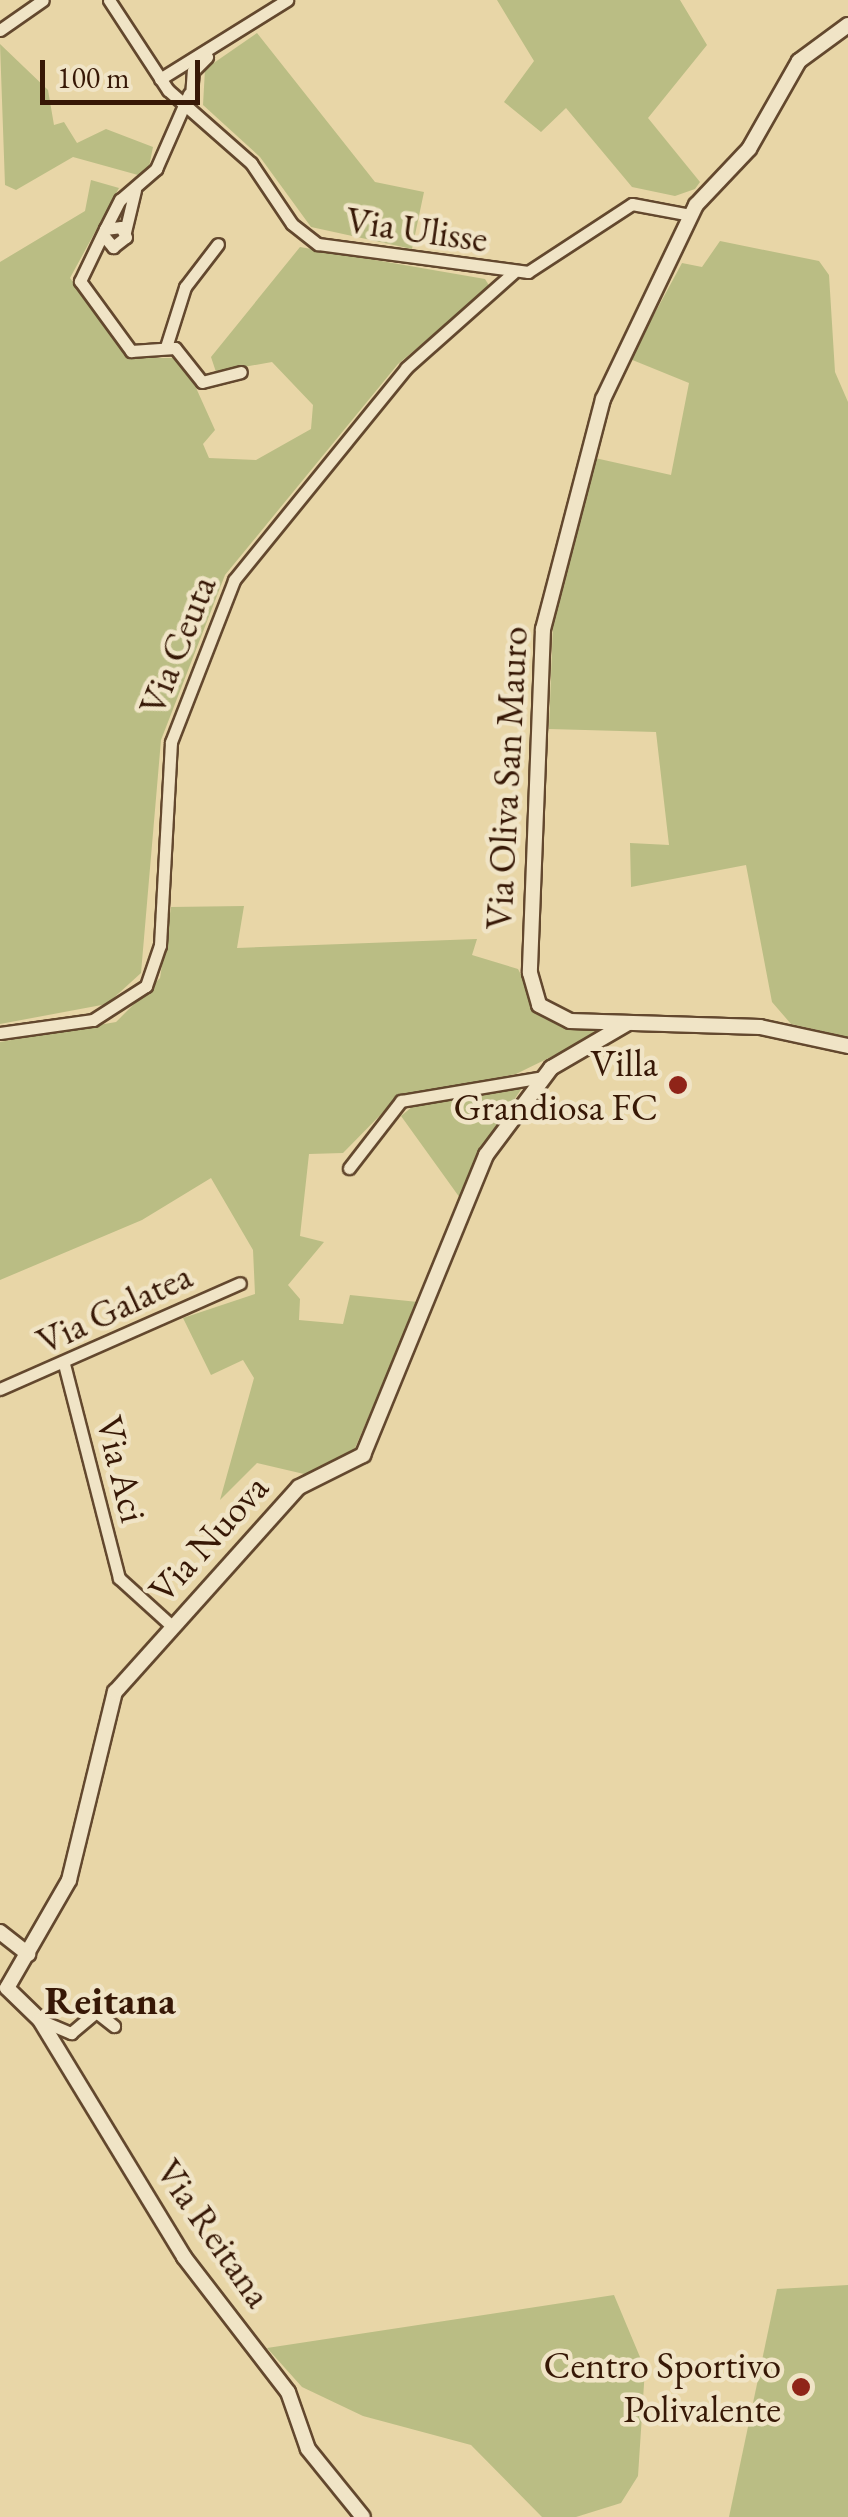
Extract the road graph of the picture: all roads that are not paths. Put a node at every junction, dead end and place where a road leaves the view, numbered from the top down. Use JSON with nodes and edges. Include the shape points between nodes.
{"nodes":[{"id":1,"x":42,"y":0,"type":"edge"},
{"id":2,"x":108,"y":0,"type":"edge"},
{"id":3,"x":287,"y":0,"type":"edge"},
{"id":4,"x":848,"y":25,"type":"edge"},
{"id":5,"x":0,"y":30,"type":"edge"},
{"id":6,"x":225,"y":40,"type":"junction"},
{"id":7,"x":193,"y":71,"type":"junction"},
{"id":8,"x":164,"y":84,"type":"junction"},
{"id":9,"x":188,"y":99,"type":"junction"},
{"id":10,"x":135,"y":190,"type":"junction"},
{"id":11,"x":690,"y":215,"type":"junction"},
{"id":12,"x":104,"y":232,"type":"junction"},
{"id":13,"x":125,"y":232,"type":"junction"},
{"id":14,"x":218,"y":244,"type":"dead end"},
{"id":15,"x":113,"y":248,"type":"junction"},
{"id":16,"x":87,"y":262,"type":"junction"},
{"id":17,"x":513,"y":273,"type":"junction"},
{"id":18,"x":166,"y":347,"type":"junction"},
{"id":19,"x":241,"y":372,"type":"dead end"},
{"id":20,"x":628,"y":1022,"type":"junction"},
{"id":21,"x":0,"y":1033,"type":"edge"},
{"id":22,"x":848,"y":1046,"type":"edge"},
{"id":23,"x":543,"y":1077,"type":"junction"},
{"id":24,"x":349,"y":1168,"type":"dead end"},
{"id":25,"x":240,"y":1283,"type":"dead end"},
{"id":26,"x":64,"y":1364,"type":"junction"},
{"id":27,"x":0,"y":1389,"type":"edge"},
{"id":28,"x":172,"y":1626,"type":"junction"},
{"id":29,"x":0,"y":1932,"type":"edge"},
{"id":30,"x":28,"y":1954,"type":"junction"},
{"id":31,"x":3,"y":1989,"type":"edge"},
{"id":32,"x":40,"y":2020,"type":"junction"},
{"id":33,"x":114,"y":2026,"type":"dead end"},
{"id":34,"x":363,"y":2517,"type":"edge"}],
"edges":[{"from":1,"to":5,"type":"street"},
{"from":2,"to":8,"type":"street","name":"Via Ulisse"},
{"from":3,"to":6,"type":"street"},
{"from":4,"to":11,"type":"street","name":"Via Oliva San Mauro","via":[[799,61],[749,149]]},
{"from":6,"to":7,"type":"street"},
{"from":6,"to":8,"type":"street"},
{"from":7,"to":8,"type":"street"},
{"from":7,"to":9,"type":"street"},
{"from":8,"to":9,"type":"street","name":"Via Ulisse"},
{"from":9,"to":10,"type":"street","via":[[168,150]]},
{"from":9,"to":17,"type":"street","name":"Via Ulisse","via":[[318,244]]},
{"from":10,"to":12,"type":"street"},
{"from":10,"to":13,"type":"street"},
{"from":11,"to":17,"type":"street","name":"Via Ulisse","via":[[632,204],[544,266]]},
{"from":11,"to":20,"type":"street","name":"Via Oliva San Mauro","via":[[602,399],[554,566],[538,672],[535,996],[557,1017]]},
{"from":12,"to":13,"type":"street"},
{"from":12,"to":15,"type":"street"},
{"from":12,"to":16,"type":"street"},
{"from":13,"to":15,"type":"street"},
{"from":14,"to":18,"type":"street","via":[[185,286]]},
{"from":15,"to":16,"type":"street"},
{"from":16,"to":18,"type":"street","via":[[80,281],[131,351]]},
{"from":17,"to":21,"type":"street","name":"Via Ceuta","via":[[406,368],[234,580],[171,742],[160,945],[146,986],[93,1020]]},
{"from":18,"to":19,"type":"street","via":[[183,354],[202,382]]},
{"from":20,"to":22,"type":"street","name":"Via Oliva San Mauro","via":[[760,1027]]},
{"from":20,"to":23,"type":"street","name":"Via Nuova"},
{"from":23,"to":24,"type":"street","via":[[402,1101]]},
{"from":23,"to":28,"type":"street","name":"Via Nuova","via":[[486,1155],[364,1455],[299,1487]]},
{"from":25,"to":26,"type":"street","name":"Via Galatea"},
{"from":26,"to":27,"type":"street","name":"Via Galatea"},
{"from":26,"to":28,"type":"street","name":"Via Aci","via":[[119,1578]]},
{"from":28,"to":30,"type":"street","name":"Via Nuova","via":[[111,1700],[76,1858]]},
{"from":29,"to":30,"type":"street"},
{"from":30,"to":31,"type":"street","name":"Via Nuova"},
{"from":31,"to":32,"type":"street","name":"Via Reitana"},
{"from":32,"to":33,"type":"street","via":[[70,2033],[96,2012]]},
{"from":32,"to":34,"type":"street","name":"Via Reitana","via":[[184,2257],[288,2392],[308,2448]]}]}
